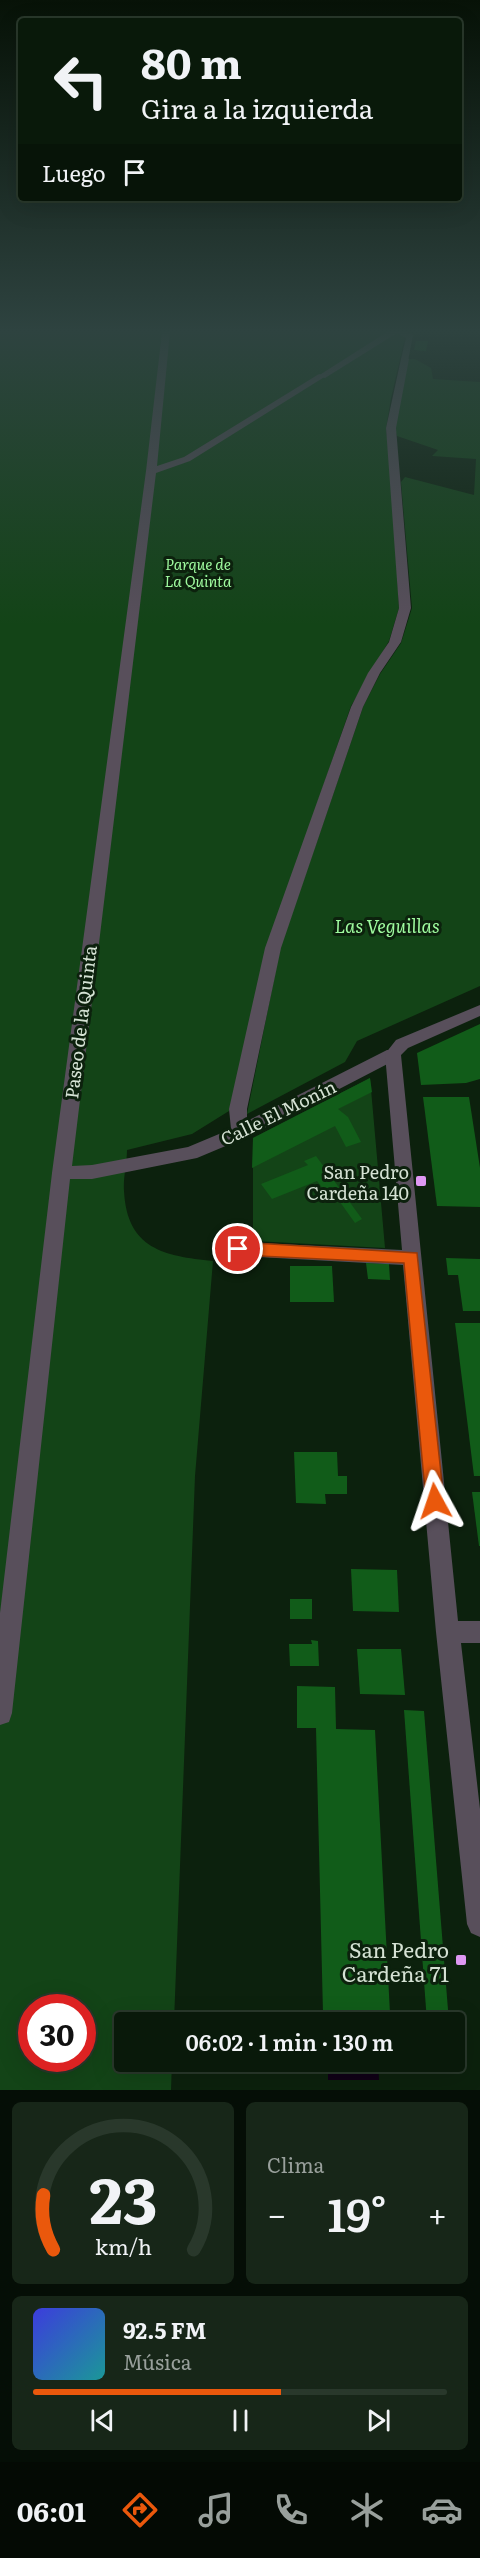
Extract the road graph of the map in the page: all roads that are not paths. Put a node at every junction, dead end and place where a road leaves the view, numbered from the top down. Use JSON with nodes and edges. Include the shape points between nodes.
{"nodes":[{"id":1,"x":155,"y":430,"type":"edge"},
{"id":2,"x":235,"y":430,"type":"edge"},
{"id":3,"x":391,"y":430,"type":"edge"},
{"id":4,"x":151,"y":471,"type":"junction"},
{"id":5,"x":480,"y":1010,"type":"edge"},
{"id":6,"x":393,"y":1054,"type":"junction"},
{"id":7,"x":241,"y":1132,"type":"junction"},
{"id":8,"x":61,"y":1173,"type":"junction"},
{"id":9,"x":238,"y":1249,"type":"dead end"},
{"id":10,"x":412,"y":1258,"type":"junction"},
{"id":11,"x":448,"y":1632,"type":"junction"},
{"id":12,"x":480,"y":1632,"type":"edge"},
{"id":13,"x":0,"y":1713,"type":"edge"},
{"id":14,"x":480,"y":1921,"type":"edge"}],
"edges":[{"from":1,"to":4,"type":"street","name":"Paseo de la Quinta"},
{"from":2,"to":4,"type":"street","via":[[187,459]]},
{"from":3,"to":7,"type":"street","via":[[405,608],[395,642],[357,707],[273,948],[238,1108]]},
{"from":4,"to":8,"type":"street","name":"Paseo de la Quinta"},
{"from":5,"to":6,"type":"street","name":"Calle El Monín","via":[[402,1044]]},
{"from":6,"to":7,"type":"street","name":"Calle El Monín"},
{"from":6,"to":10,"type":"street"},
{"from":7,"to":8,"type":"street","name":"Calle El Monín","via":[[191,1153],[92,1172]]},
{"from":8,"to":13,"type":"street","name":"Paseo de la Quinta"},
{"from":9,"to":10,"type":"street"},
{"from":10,"to":11,"type":"street"},
{"from":11,"to":12,"type":"street"},
{"from":11,"to":14,"type":"street"}]}
